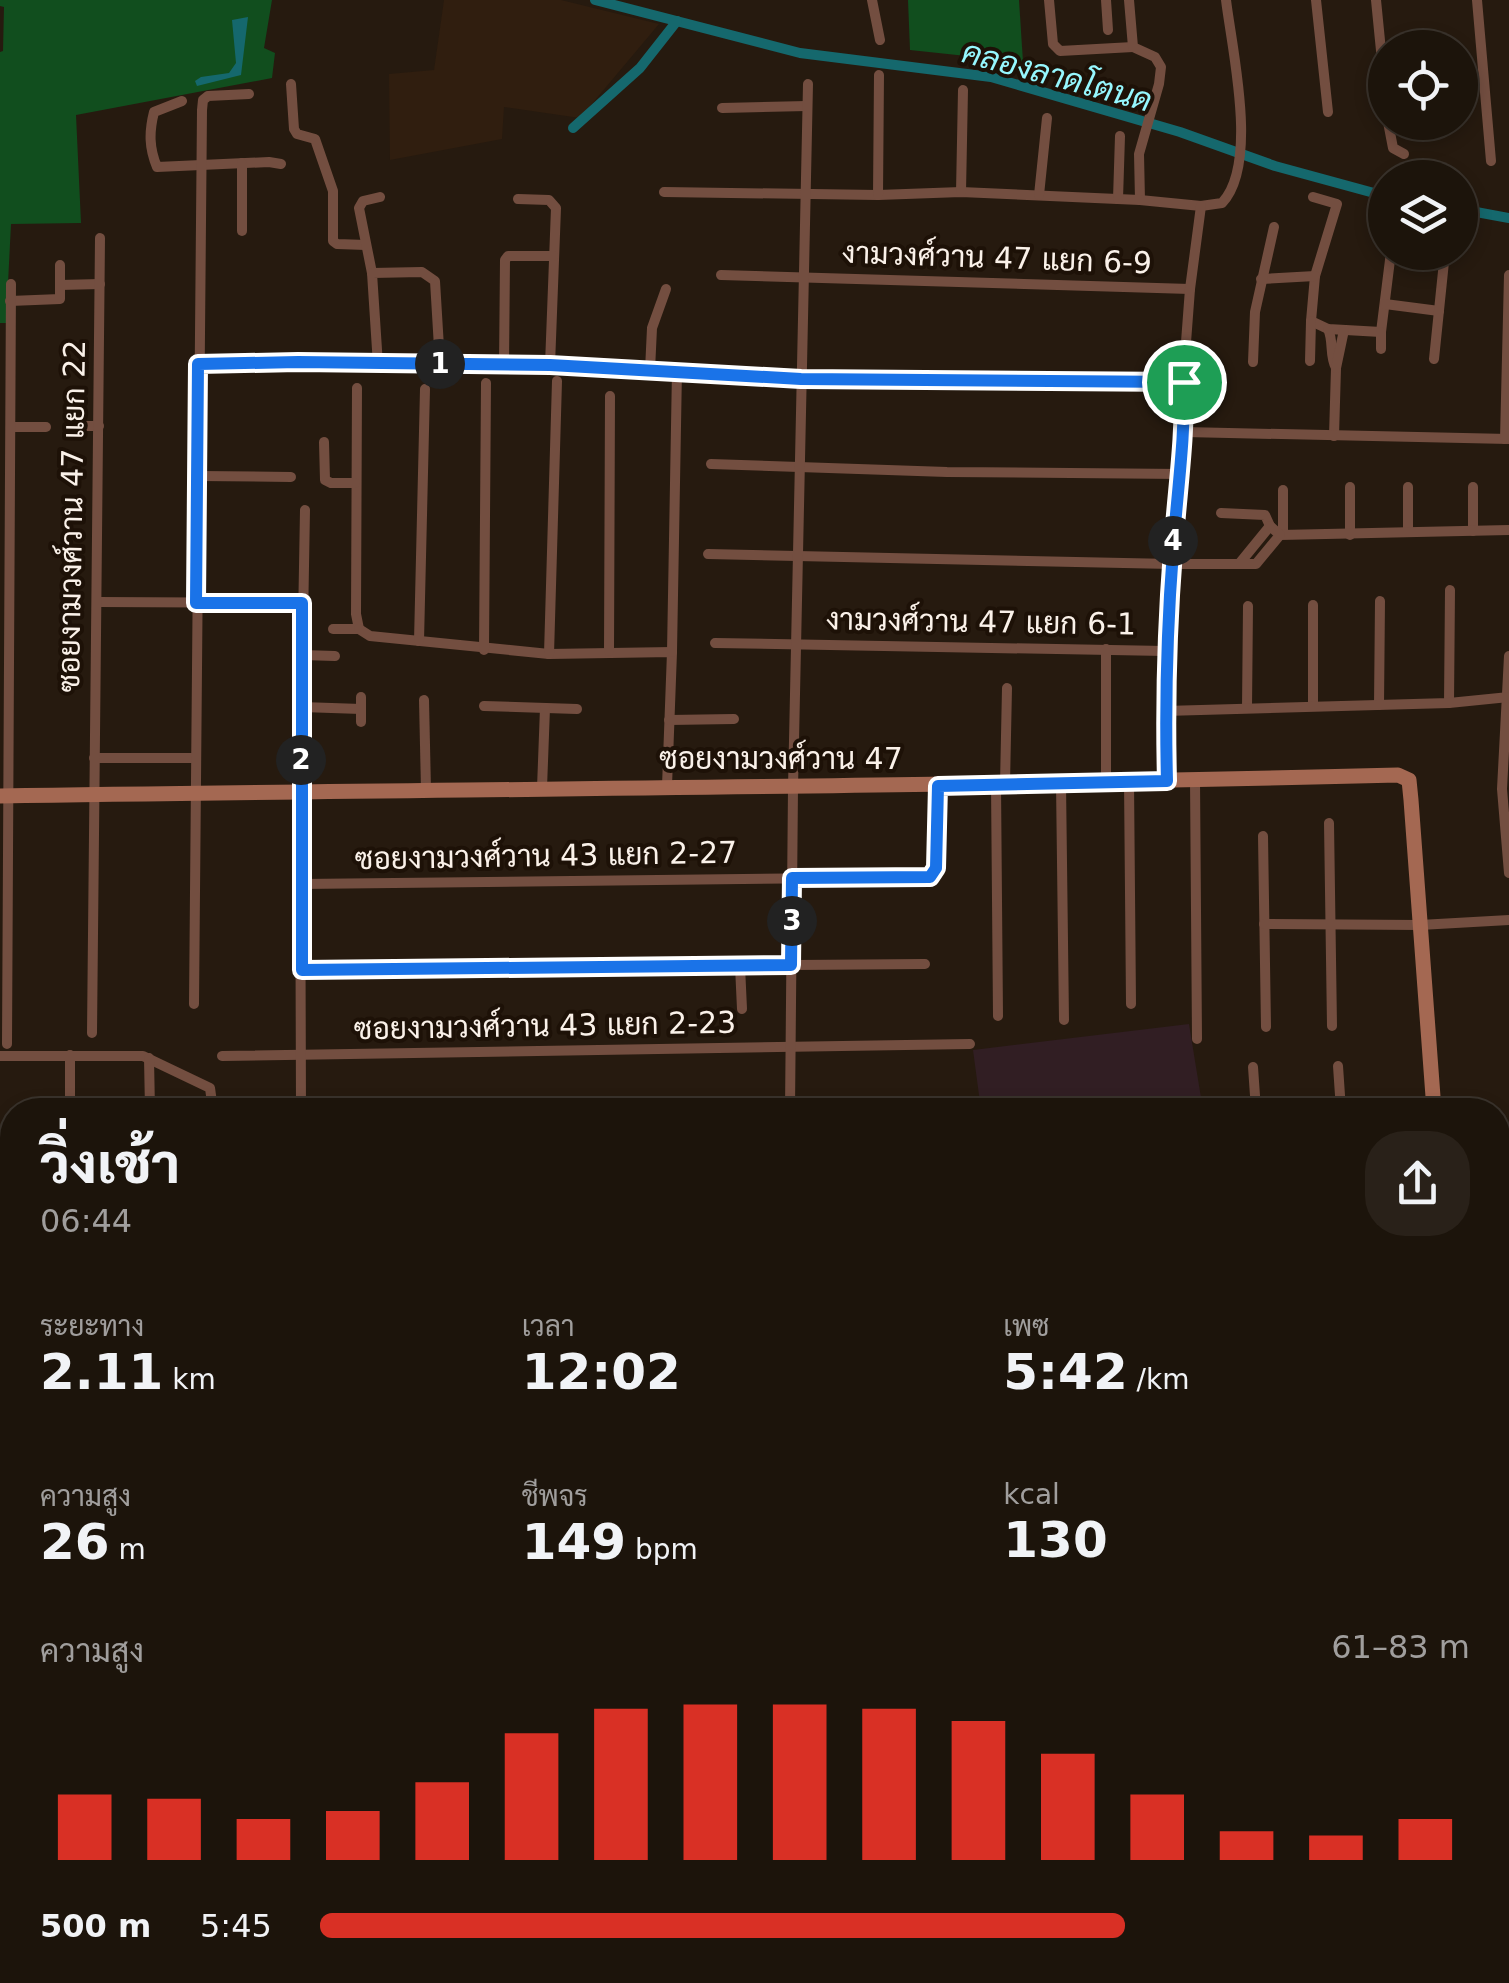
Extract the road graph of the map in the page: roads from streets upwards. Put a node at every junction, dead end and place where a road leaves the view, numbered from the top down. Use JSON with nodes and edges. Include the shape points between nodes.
{"nodes":[{"id":1,"x":872,"y":0,"type":"edge"},
{"id":2,"x":1048,"y":0,"type":"edge"},
{"id":3,"x":1106,"y":0,"type":"edge"},
{"id":4,"x":1128,"y":0,"type":"edge"},
{"id":5,"x":1226,"y":0,"type":"edge"},
{"id":6,"x":1316,"y":0,"type":"edge"},
{"id":7,"x":1376,"y":0,"type":"edge"},
{"id":8,"x":1477,"y":0,"type":"edge"},
{"id":9,"x":1108,"y":30,"type":"dead end"},
{"id":10,"x":1379,"y":30,"type":"edge"},
{"id":11,"x":880,"y":40,"type":"dead end"},
{"id":12,"x":1133,"y":47,"type":"junction"},
{"id":13,"x":880,"y":76,"type":"dead end"},
{"id":14,"x":291,"y":84,"type":"dead end"},
{"id":15,"x":808,"y":84,"type":"dead end"},
{"id":16,"x":962,"y":90,"type":"dead end"},
{"id":17,"x":249,"y":94,"type":"dead end"},
{"id":18,"x":182,"y":101,"type":"dead end"},
{"id":19,"x":807,"y":106,"type":"junction"},
{"id":20,"x":722,"y":108,"type":"dead end"},
{"id":21,"x":1328,"y":112,"type":"dead end"},
{"id":22,"x":1047,"y":118,"type":"dead end"},
{"id":23,"x":1120,"y":136,"type":"dead end"},
{"id":24,"x":1391,"y":140,"type":"edge"},
{"id":25,"x":1404,"y":154,"type":"dead end"},
{"id":26,"x":1491,"y":160,"type":"dead end"},
{"id":27,"x":200,"y":164,"type":"junction"},
{"id":28,"x":242,"y":164,"type":"junction"},
{"id":29,"x":281,"y":164,"type":"dead end"},
{"id":30,"x":664,"y":192,"type":"dead end"},
{"id":31,"x":961,"y":192,"type":"junction"},
{"id":32,"x":806,"y":194,"type":"junction"},
{"id":33,"x":1040,"y":195,"type":"junction"},
{"id":34,"x":878,"y":196,"type":"junction"},
{"id":35,"x":1313,"y":197,"type":"dead end"},
{"id":36,"x":380,"y":198,"type":"dead end"},
{"id":37,"x":518,"y":198,"type":"dead end"},
{"id":38,"x":1118,"y":198,"type":"junction"},
{"id":39,"x":1140,"y":200,"type":"junction"},
{"id":40,"x":1202,"y":206,"type":"junction"},
{"id":41,"x":1274,"y":227,"type":"dead end"},
{"id":42,"x":242,"y":230,"type":"dead end"},
{"id":43,"x":100,"y":238,"type":"dead end"},
{"id":44,"x":366,"y":245,"type":"junction"},
{"id":45,"x":554,"y":256,"type":"junction"},
{"id":46,"x":60,"y":265,"type":"dead end"},
{"id":47,"x":1389,"y":270,"type":"edge"},
{"id":48,"x":1444,"y":270,"type":"edge"},
{"id":49,"x":372,"y":273,"type":"junction"},
{"id":50,"x":721,"y":275,"type":"dead end"},
{"id":51,"x":1509,"y":275,"type":"edge"},
{"id":52,"x":1315,"y":276,"type":"junction"},
{"id":53,"x":804,"y":277,"type":"junction"},
{"id":54,"x":1261,"y":280,"type":"junction"},
{"id":55,"x":11,"y":284,"type":"dead end"},
{"id":56,"x":100,"y":284,"type":"junction"},
{"id":57,"x":60,"y":285,"type":"junction"},
{"id":58,"x":666,"y":288,"type":"dead end"},
{"id":59,"x":1190,"y":288,"type":"junction"},
{"id":60,"x":10,"y":301,"type":"junction"},
{"id":61,"x":1384,"y":304,"type":"junction"},
{"id":62,"x":1439,"y":311,"type":"junction"},
{"id":63,"x":1311,"y":321,"type":"junction"},
{"id":64,"x":1328,"y":328,"type":"junction"},
{"id":65,"x":1344,"y":330,"type":"junction"},
{"id":66,"x":1381,"y":332,"type":"junction"},
{"id":67,"x":1380,"y":349,"type":"dead end"},
{"id":68,"x":1434,"y":359,"type":"dead end"},
{"id":69,"x":1310,"y":361,"type":"dead end"},
{"id":70,"x":1252,"y":362,"type":"dead end"},
{"id":71,"x":198,"y":364,"type":"junction"},
{"id":72,"x":440,"y":364,"type":"junction"},
{"id":73,"x":378,"y":365,"type":"junction"},
{"id":74,"x":504,"y":365,"type":"junction"},
{"id":75,"x":550,"y":365,"type":"junction"},
{"id":76,"x":1336,"y":368,"type":"junction"},
{"id":77,"x":650,"y":370,"type":"junction"},
{"id":78,"x":677,"y":370,"type":"junction"},
{"id":79,"x":801,"y":379,"type":"junction"},
{"id":80,"x":557,"y":380,"type":"dead end"},
{"id":81,"x":1184,"y":382,"type":"junction"},
{"id":82,"x":486,"y":383,"type":"dead end"},
{"id":83,"x":357,"y":388,"type":"dead end"},
{"id":84,"x":426,"y":389,"type":"dead end"},
{"id":85,"x":610,"y":396,"type":"dead end"},
{"id":86,"x":72,"y":426,"type":"dead end"},
{"id":87,"x":99,"y":426,"type":"junction"},
{"id":88,"x":11,"y":427,"type":"junction"},
{"id":89,"x":46,"y":427,"type":"dead end"},
{"id":90,"x":1185,"y":432,"type":"junction"},
{"id":91,"x":1334,"y":436,"type":"junction"},
{"id":92,"x":1507,"y":439,"type":"edge"},
{"id":93,"x":324,"y":442,"type":"dead end"},
{"id":94,"x":711,"y":464,"type":"dead end"},
{"id":95,"x":799,"y":469,"type":"junction"},
{"id":96,"x":1182,"y":474,"type":"junction"},
{"id":97,"x":198,"y":476,"type":"junction"},
{"id":98,"x":291,"y":477,"type":"dead end"},
{"id":99,"x":355,"y":483,"type":"junction"},
{"id":100,"x":1408,"y":487,"type":"dead end"},
{"id":101,"x":1473,"y":487,"type":"dead end"},
{"id":102,"x":1350,"y":488,"type":"dead end"},
{"id":103,"x":1283,"y":490,"type":"dead end"},
{"id":104,"x":305,"y":510,"type":"dead end"},
{"id":105,"x":1221,"y":513,"type":"dead end"},
{"id":106,"x":1270,"y":526,"type":"junction"},
{"id":107,"x":1509,"y":530,"type":"edge"},
{"id":108,"x":1473,"y":531,"type":"junction"},
{"id":109,"x":1408,"y":532,"type":"junction"},
{"id":110,"x":1281,"y":534,"type":"junction"},
{"id":111,"x":1350,"y":535,"type":"junction"},
{"id":112,"x":708,"y":554,"type":"dead end"},
{"id":113,"x":797,"y":555,"type":"junction"},
{"id":114,"x":1172,"y":564,"type":"junction"},
{"id":115,"x":1239,"y":564,"type":"junction"},
{"id":116,"x":1450,"y":590,"type":"dead end"},
{"id":117,"x":1380,"y":601,"type":"dead end"},
{"id":118,"x":98,"y":602,"type":"junction"},
{"id":119,"x":196,"y":603,"type":"junction"},
{"id":120,"x":302,"y":603,"type":"junction"},
{"id":121,"x":1314,"y":605,"type":"dead end"},
{"id":122,"x":1248,"y":606,"type":"dead end"},
{"id":123,"x":5,"y":620,"type":"edge"},
{"id":124,"x":359,"y":629,"type":"junction"},
{"id":125,"x":334,"y":630,"type":"dead end"},
{"id":126,"x":418,"y":641,"type":"junction"},
{"id":127,"x":715,"y":643,"type":"dead end"},
{"id":128,"x":795,"y":643,"type":"junction"},
{"id":129,"x":1106,"y":649,"type":"junction"},
{"id":130,"x":484,"y":650,"type":"junction"},
{"id":131,"x":610,"y":652,"type":"junction"},
{"id":132,"x":672,"y":652,"type":"junction"},
{"id":133,"x":1166,"y":652,"type":"junction"},
{"id":134,"x":550,"y":654,"type":"junction"},
{"id":135,"x":302,"y":656,"type":"junction"},
{"id":136,"x":335,"y":656,"type":"dead end"},
{"id":137,"x":1509,"y":656,"type":"edge"},
{"id":138,"x":1007,"y":688,"type":"dead end"},
{"id":139,"x":1508,"y":697,"type":"edge"},
{"id":140,"x":424,"y":700,"type":"dead end"},
{"id":141,"x":1449,"y":703,"type":"junction"},
{"id":142,"x":1379,"y":704,"type":"junction"},
{"id":143,"x":484,"y":706,"type":"dead end"},
{"id":144,"x":1313,"y":706,"type":"junction"},
{"id":145,"x":302,"y":707,"type":"junction"},
{"id":146,"x":544,"y":708,"type":"junction"},
{"id":147,"x":1247,"y":708,"type":"junction"},
{"id":148,"x":361,"y":709,"type":"dead end"},
{"id":149,"x":578,"y":709,"type":"dead end"},
{"id":150,"x":1165,"y":711,"type":"junction"},
{"id":151,"x":734,"y":719,"type":"dead end"},
{"id":152,"x":669,"y":720,"type":"junction"},
{"id":153,"x":94,"y":758,"type":"junction"},
{"id":154,"x":196,"y":758,"type":"junction"},
{"id":155,"x":1195,"y":780,"type":"junction"},
{"id":156,"x":1167,"y":781,"type":"junction"},
{"id":157,"x":1106,"y":782,"type":"junction"},
{"id":158,"x":1129,"y":782,"type":"junction"},
{"id":159,"x":1061,"y":783,"type":"junction"},
{"id":160,"x":1000,"y":784,"type":"junction"},
{"id":161,"x":667,"y":786,"type":"junction"},
{"id":162,"x":938,"y":786,"type":"junction"},
{"id":163,"x":542,"y":788,"type":"junction"},
{"id":164,"x":793,"y":788,"type":"junction"},
{"id":165,"x":426,"y":790,"type":"junction"},
{"id":166,"x":300,"y":792,"type":"junction"},
{"id":167,"x":196,"y":793,"type":"junction"},
{"id":168,"x":94,"y":795,"type":"junction"},
{"id":169,"x":4,"y":796,"type":"edge"},
{"id":170,"x":1328,"y":823,"type":"dead end"},
{"id":171,"x":1263,"y":836,"type":"dead end"},
{"id":172,"x":1509,"y":874,"type":"edge"},
{"id":173,"x":792,"y":878,"type":"junction"},
{"id":174,"x":300,"y":884,"type":"junction"},
{"id":175,"x":1509,"y":920,"type":"edge"},
{"id":176,"x":1330,"y":923,"type":"junction"},
{"id":177,"x":1264,"y":924,"type":"junction"},
{"id":178,"x":1420,"y":925,"type":"junction"},
{"id":179,"x":926,"y":964,"type":"dead end"},
{"id":180,"x":791,"y":965,"type":"junction"},
{"id":181,"x":740,"y":966,"type":"junction"},
{"id":182,"x":302,"y":970,"type":"junction"},
{"id":183,"x":194,"y":1004,"type":"dead end"},
{"id":184,"x":1131,"y":1004,"type":"dead end"},
{"id":185,"x":742,"y":1009,"type":"dead end"},
{"id":186,"x":998,"y":1016,"type":"dead end"},
{"id":187,"x":1064,"y":1020,"type":"dead end"},
{"id":188,"x":1332,"y":1026,"type":"dead end"},
{"id":189,"x":1266,"y":1027,"type":"dead end"},
{"id":190,"x":92,"y":1033,"type":"dead end"},
{"id":191,"x":1197,"y":1039,"type":"dead end"},
{"id":192,"x":7,"y":1044,"type":"dead end"},
{"id":193,"x":970,"y":1044,"type":"dead end"},
{"id":194,"x":790,"y":1047,"type":"junction"},
{"id":195,"x":70,"y":1055,"type":"junction"},
{"id":196,"x":300,"y":1055,"type":"junction"},
{"id":197,"x":0,"y":1056,"type":"edge"},
{"id":198,"x":222,"y":1056,"type":"dead end"},
{"id":199,"x":149,"y":1058,"type":"junction"},
{"id":200,"x":1338,"y":1066,"type":"dead end"},
{"id":201,"x":1253,"y":1067,"type":"dead end"},
{"id":202,"x":70,"y":1098,"type":"edge"},
{"id":203,"x":150,"y":1098,"type":"edge"},
{"id":204,"x":211,"y":1098,"type":"edge"},
{"id":205,"x":301,"y":1098,"type":"edge"},
{"id":206,"x":790,"y":1098,"type":"edge"},
{"id":207,"x":1255,"y":1098,"type":"edge"},
{"id":208,"x":1340,"y":1098,"type":"edge"},
{"id":209,"x":1433,"y":1098,"type":"edge"}],
"edges":[{"from":1,"to":11,"type":"street"},
{"from":2,"to":12,"type":"street","via":[[1053,44],[1060,51]]},
{"from":3,"to":9,"type":"street"},
{"from":4,"to":12,"type":"street"},
{"from":5,"to":40,"type":"street","via":[[1240,166],[1222,204]]},
{"from":6,"to":21,"type":"street"},
{"from":7,"to":10,"type":"street"},
{"from":8,"to":26,"type":"street"},
{"from":12,"to":39,"type":"street","via":[[1161,67],[1140,154]]},
{"from":13,"to":34,"type":"street"},
{"from":14,"to":44,"type":"street","via":[[294,129],[316,139],[333,191],[333,241]]},
{"from":15,"to":19,"type":"street"},
{"from":16,"to":31,"type":"street"},
{"from":17,"to":27,"type":"street","via":[[203,100]]},
{"from":18,"to":27,"type":"street","via":[[154,112],[151,153],[157,167]]},
{"from":19,"to":20,"type":"street"},
{"from":19,"to":32,"type":"street"},
{"from":22,"to":33,"type":"street"},
{"from":23,"to":38,"type":"street"},
{"from":24,"to":25,"type":"street"},
{"from":27,"to":28,"type":"street"},
{"from":27,"to":71,"type":"street"},
{"from":28,"to":29,"type":"street"},
{"from":28,"to":42,"type":"street"},
{"from":30,"to":32,"type":"street"},
{"from":31,"to":33,"type":"street"},
{"from":31,"to":34,"type":"street"},
{"from":32,"to":34,"type":"street"},
{"from":32,"to":53,"type":"street"},
{"from":33,"to":38,"type":"street"},
{"from":35,"to":52,"type":"street","via":[[1337,204]]},
{"from":36,"to":44,"type":"street","via":[[359,208]]},
{"from":37,"to":45,"type":"street","via":[[554,203]]},
{"from":38,"to":39,"type":"street"},
{"from":39,"to":40,"type":"street"},
{"from":40,"to":59,"type":"street"},
{"from":41,"to":54,"type":"street"},
{"from":43,"to":56,"type":"street","name":"ซอยงามวงศ์วาน 47 แยก 22"},
{"from":44,"to":49,"type":"street"},
{"from":45,"to":74,"type":"street","via":[[505,260]]},
{"from":45,"to":75,"type":"street"},
{"from":46,"to":57,"type":"street"},
{"from":47,"to":61,"type":"street"},
{"from":48,"to":62,"type":"street"},
{"from":49,"to":72,"type":"street","via":[[422,272],[435,280]]},
{"from":49,"to":73,"type":"street"},
{"from":50,"to":53,"type":"street","name":"งามวงศ์วาน 47 แยก 6-9"},
{"from":51,"to":92,"type":"street"},
{"from":52,"to":54,"type":"street"},
{"from":52,"to":63,"type":"street"},
{"from":53,"to":59,"type":"street","name":"งามวงศ์วาน 47 แยก 6-9"},
{"from":53,"to":79,"type":"street"},
{"from":54,"to":70,"type":"street"},
{"from":55,"to":60,"type":"street"},
{"from":56,"to":57,"type":"street"},
{"from":56,"to":87,"type":"street","name":"ซอยงามวงศ์วาน 47 แยก 22"},
{"from":57,"to":60,"type":"street","via":[[56,300]]},
{"from":58,"to":77,"type":"street","via":[[652,328]]},
{"from":59,"to":81,"type":"street"},
{"from":60,"to":88,"type":"street"},
{"from":61,"to":62,"type":"street"},
{"from":61,"to":66,"type":"street"},
{"from":62,"to":68,"type":"street"},
{"from":63,"to":64,"type":"street"},
{"from":63,"to":69,"type":"street"},
{"from":64,"to":65,"type":"street"},
{"from":64,"to":76,"type":"street"},
{"from":65,"to":66,"type":"street"},
{"from":65,"to":76,"type":"street"},
{"from":66,"to":67,"type":"street"},
{"from":71,"to":73,"type":"street"},
{"from":71,"to":97,"type":"street"},
{"from":72,"to":73,"type":"street"},
{"from":72,"to":74,"type":"street"},
{"from":74,"to":75,"type":"street"},
{"from":75,"to":77,"type":"street"},
{"from":76,"to":91,"type":"street"},
{"from":77,"to":78,"type":"street"},
{"from":78,"to":79,"type":"street"},
{"from":78,"to":132,"type":"street"},
{"from":79,"to":81,"type":"street"},
{"from":79,"to":95,"type":"street"},
{"from":80,"to":134,"type":"street"},
{"from":81,"to":90,"type":"street"},
{"from":82,"to":130,"type":"street"},
{"from":83,"to":99,"type":"street"},
{"from":84,"to":126,"type":"street"},
{"from":85,"to":131,"type":"street"},
{"from":86,"to":87,"type":"street"},
{"from":87,"to":118,"type":"street","name":"ซอยงามวงศ์วาน 47 แยก 22"},
{"from":88,"to":89,"type":"street"},
{"from":88,"to":123,"type":"street"},
{"from":90,"to":91,"type":"street"},
{"from":90,"to":96,"type":"street"},
{"from":91,"to":92,"type":"street"},
{"from":93,"to":99,"type":"street","via":[[325,480]]},
{"from":94,"to":95,"type":"street"},
{"from":95,"to":96,"type":"street"},
{"from":95,"to":113,"type":"street"},
{"from":96,"to":114,"type":"street"},
{"from":97,"to":98,"type":"street"},
{"from":97,"to":119,"type":"street"},
{"from":99,"to":124,"type":"street"},
{"from":100,"to":109,"type":"street"},
{"from":101,"to":108,"type":"street"},
{"from":102,"to":111,"type":"street"},
{"from":103,"to":110,"type":"street"},
{"from":104,"to":120,"type":"street"},
{"from":105,"to":106,"type":"street","via":[[1258,513]]},
{"from":106,"to":110,"type":"street"},
{"from":106,"to":115,"type":"street"},
{"from":107,"to":108,"type":"street"},
{"from":108,"to":109,"type":"street"},
{"from":109,"to":111,"type":"street"},
{"from":110,"to":111,"type":"street"},
{"from":110,"to":115,"type":"street","via":[[1256,564]]},
{"from":112,"to":113,"type":"street"},
{"from":113,"to":114,"type":"street"},
{"from":113,"to":128,"type":"street"},
{"from":114,"to":115,"type":"street"},
{"from":114,"to":133,"type":"street"},
{"from":116,"to":141,"type":"street"},
{"from":117,"to":142,"type":"street"},
{"from":118,"to":119,"type":"street"},
{"from":118,"to":153,"type":"street","name":"ซอยงามวงศ์วาน 47 แยก 22"},
{"from":119,"to":120,"type":"street"},
{"from":119,"to":154,"type":"street"},
{"from":120,"to":135,"type":"street"},
{"from":121,"to":144,"type":"street"},
{"from":122,"to":147,"type":"street"},
{"from":123,"to":169,"type":"street"},
{"from":124,"to":125,"type":"street"},
{"from":124,"to":126,"type":"street"},
{"from":126,"to":130,"type":"street"},
{"from":127,"to":128,"type":"street","name":"งามวงศ์วาน 47 แยก 6-1"},
{"from":128,"to":129,"type":"street","name":"งามวงศ์วาน 47 แยก 6-1"},
{"from":128,"to":164,"type":"street"},
{"from":129,"to":133,"type":"street","name":"งามวงศ์วาน 47 แยก 6-1"},
{"from":129,"to":157,"type":"street"},
{"from":130,"to":134,"type":"street"},
{"from":131,"to":132,"type":"street"},
{"from":131,"to":134,"type":"street"},
{"from":132,"to":152,"type":"street"},
{"from":133,"to":150,"type":"street"},
{"from":135,"to":136,"type":"street"},
{"from":135,"to":145,"type":"street"},
{"from":137,"to":139,"type":"street"},
{"from":138,"to":160,"type":"street"},
{"from":139,"to":141,"type":"street"},
{"from":139,"to":172,"type":"street","via":[[1502,789]]},
{"from":140,"to":165,"type":"street"},
{"from":141,"to":142,"type":"street"},
{"from":142,"to":144,"type":"street"},
{"from":143,"to":146,"type":"street"},
{"from":144,"to":147,"type":"street"},
{"from":145,"to":148,"type":"street"},
{"from":145,"to":166,"type":"street"},
{"from":146,"to":149,"type":"street"},
{"from":146,"to":163,"type":"street"},
{"from":147,"to":150,"type":"street"},
{"from":150,"to":156,"type":"street"},
{"from":151,"to":152,"type":"street"},
{"from":152,"to":161,"type":"street"},
{"from":153,"to":154,"type":"street"},
{"from":153,"to":168,"type":"street","name":"ซอยงามวงศ์วาน 47 แยก 22"},
{"from":154,"to":167,"type":"street"},
{"from":155,"to":156,"type":"street","name":"ซอยงามวงศ์วาน 47"},
{"from":155,"to":178,"type":"street","name":"ซอยงามวงศ์วาน 47","via":[[1404,776]]},
{"from":155,"to":191,"type":"street"},
{"from":156,"to":158,"type":"street","name":"ซอยงามวงศ์วาน 47"},
{"from":157,"to":158,"type":"street","name":"ซอยงามวงศ์วาน 47"},
{"from":157,"to":159,"type":"street","name":"ซอยงามวงศ์วาน 47"},
{"from":158,"to":184,"type":"street"},
{"from":159,"to":160,"type":"street","name":"ซอยงามวงศ์วาน 47"},
{"from":159,"to":187,"type":"street"},
{"from":160,"to":162,"type":"street","name":"ซอยงามวงศ์วาน 47"},
{"from":160,"to":186,"type":"street"},
{"from":161,"to":163,"type":"street","name":"ซอยงามวงศ์วาน 47"},
{"from":161,"to":164,"type":"street","name":"ซอยงามวงศ์วาน 47"},
{"from":162,"to":164,"type":"street","name":"ซอยงามวงศ์วาน 47"},
{"from":162,"to":173,"type":"street","name":"ซอยงามวงศ์วาน 43 แยก 2-27","via":[[936,868],[930,877]]},
{"from":163,"to":165,"type":"street","name":"ซอยงามวงศ์วาน 47"},
{"from":164,"to":173,"type":"street"},
{"from":165,"to":166,"type":"street","name":"ซอยงามวงศ์วาน 47"},
{"from":166,"to":167,"type":"street","name":"ซอยงามวงศ์วาน 47"},
{"from":166,"to":174,"type":"street"},
{"from":167,"to":168,"type":"street","name":"ซอยงามวงศ์วาน 47"},
{"from":167,"to":183,"type":"street"},
{"from":168,"to":169,"type":"street","name":"ซอยงามวงศ์วาน 47"},
{"from":168,"to":190,"type":"street","name":"ซอยงามวงศ์วาน 47 แยก 22"},
{"from":169,"to":192,"type":"street"},
{"from":170,"to":176,"type":"street"},
{"from":171,"to":177,"type":"street"},
{"from":173,"to":174,"type":"street","name":"ซอยงามวงศ์วาน 43 แยก 2-27"},
{"from":173,"to":180,"type":"street"},
{"from":174,"to":182,"type":"street"},
{"from":175,"to":178,"type":"street"},
{"from":176,"to":177,"type":"street"},
{"from":176,"to":178,"type":"street"},
{"from":176,"to":188,"type":"street"},
{"from":177,"to":189,"type":"street"},
{"from":178,"to":209,"type":"street","name":"ซอยงามวงศ์วาน 47"},
{"from":179,"to":180,"type":"street"},
{"from":180,"to":181,"type":"street"},
{"from":180,"to":194,"type":"street"},
{"from":181,"to":182,"type":"street"},
{"from":181,"to":185,"type":"street"},
{"from":182,"to":196,"type":"street"},
{"from":193,"to":194,"type":"street","name":"ซอยงามวงศ์วาน 43 แยก 2-23"},
{"from":194,"to":196,"type":"street","name":"ซอยงามวงศ์วาน 43 แยก 2-23"},
{"from":194,"to":206,"type":"street"},
{"from":195,"to":197,"type":"street"},
{"from":195,"to":199,"type":"street"},
{"from":195,"to":202,"type":"street"},
{"from":196,"to":198,"type":"street","name":"ซอยงามวงศ์วาน 43 แยก 2-23"},
{"from":196,"to":205,"type":"street"},
{"from":199,"to":203,"type":"street"},
{"from":199,"to":204,"type":"street","via":[[210,1088]]},
{"from":200,"to":208,"type":"street"},
{"from":201,"to":207,"type":"street"}]}
